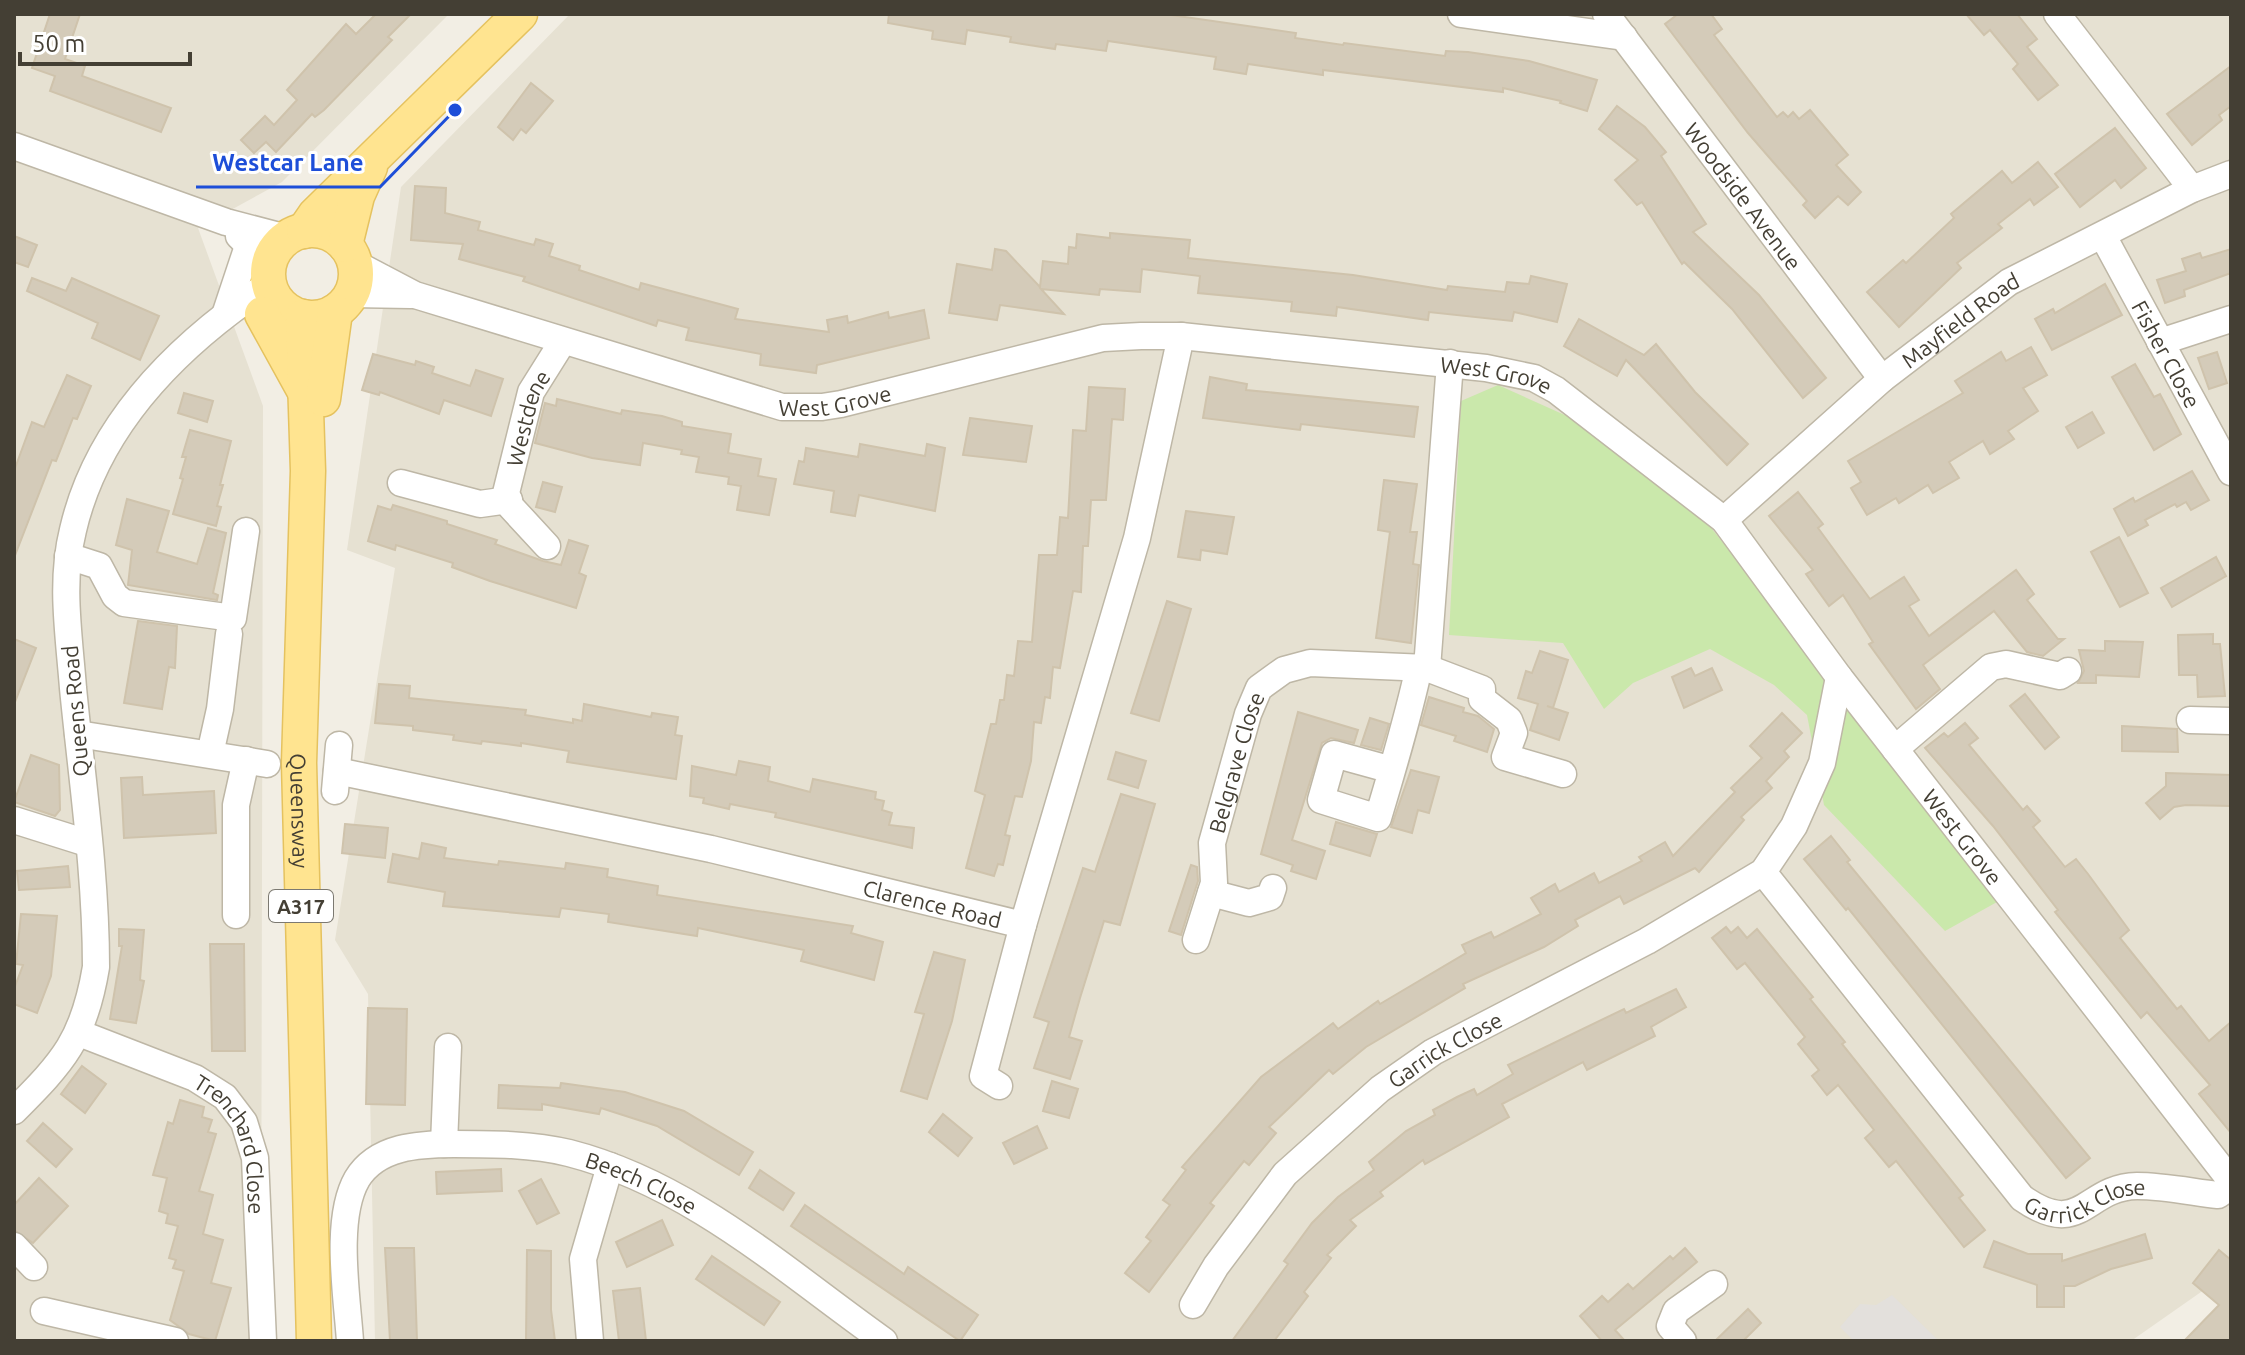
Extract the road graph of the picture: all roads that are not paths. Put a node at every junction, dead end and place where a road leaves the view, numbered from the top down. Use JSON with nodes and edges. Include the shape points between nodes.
{"nodes":[{"id":1,"x":520,"y":14,"type":"edge"},
{"id":2,"x":1461,"y":14,"type":"edge"},
{"id":3,"x":1606,"y":14,"type":"edge"},
{"id":4,"x":2057,"y":14,"type":"edge"},
{"id":5,"x":1556,"y":20,"type":"edge"},
{"id":6,"x":1624,"y":37,"type":"junction"},
{"id":7,"x":14,"y":146,"type":"edge"},
{"id":8,"x":2231,"y":174,"type":"edge"},
{"id":9,"x":2192,"y":189,"type":"junction"},
{"id":10,"x":226,"y":222,"type":"junction"},
{"id":11,"x":2103,"y":236,"type":"junction"},
{"id":12,"x":301,"y":277,"type":"junction"},
{"id":13,"x":2231,"y":319,"type":"edge"},
{"id":14,"x":216,"y":321,"type":"junction"},
{"id":15,"x":1181,"y":336,"type":"junction"},
{"id":16,"x":563,"y":341,"type":"junction"},
{"id":17,"x":2160,"y":342,"type":"junction"},
{"id":18,"x":1450,"y":363,"type":"junction"},
{"id":19,"x":1882,"y":379,"type":"junction"},
{"id":20,"x":308,"y":471,"type":"junction"},
{"id":21,"x":2231,"y":472,"type":"edge"},
{"id":22,"x":401,"y":483,"type":"dead end"},
{"id":23,"x":509,"y":500,"type":"junction"},
{"id":24,"x":1724,"y":520,"type":"junction"},
{"id":25,"x":246,"y":531,"type":"dead end"},
{"id":26,"x":547,"y":546,"type":"dead end"},
{"id":27,"x":68,"y":556,"type":"junction"},
{"id":28,"x":231,"y":626,"type":"junction"},
{"id":29,"x":1423,"y":668,"type":"junction"},
{"id":30,"x":2068,"y":671,"type":"dead end"},
{"id":31,"x":1839,"y":677,"type":"junction"},
{"id":32,"x":2190,"y":720,"type":"dead end"},
{"id":33,"x":2231,"y":721,"type":"edge"},
{"id":34,"x":78,"y":734,"type":"junction"},
{"id":35,"x":1895,"y":749,"type":"junction"},
{"id":36,"x":210,"y":754,"type":"junction"},
{"id":37,"x":337,"y":769,"type":"dead end"},
{"id":38,"x":1392,"y":770,"type":"dead end"},
{"id":39,"x":1563,"y":774,"type":"dead end"},
{"id":40,"x":14,"y":820,"type":"edge"},
{"id":41,"x":87,"y":843,"type":"junction"},
{"id":42,"x":1763,"y":872,"type":"junction"},
{"id":43,"x":1273,"y":888,"type":"dead end"},
{"id":44,"x":1211,"y":893,"type":"junction"},
{"id":45,"x":236,"y":915,"type":"dead end"},
{"id":46,"x":1023,"y":925,"type":"junction"},
{"id":47,"x":1196,"y":940,"type":"dead end"},
{"id":48,"x":79,"y":1033,"type":"junction"},
{"id":49,"x":448,"y":1047,"type":"dead end"},
{"id":50,"x":999,"y":1086,"type":"dead end"},
{"id":51,"x":14,"y":1111,"type":"edge"},
{"id":52,"x":444,"y":1144,"type":"junction"},
{"id":53,"x":610,"y":1166,"type":"junction"},
{"id":54,"x":2231,"y":1184,"type":"edge"},
{"id":55,"x":14,"y":1246,"type":"edge"},
{"id":56,"x":34,"y":1267,"type":"dead end"},
{"id":57,"x":1714,"y":1284,"type":"dead end"},
{"id":58,"x":1193,"y":1305,"type":"dead end"},
{"id":59,"x":44,"y":1311,"type":"dead end"},
{"id":60,"x":175,"y":1341,"type":"edge"},
{"id":61,"x":263,"y":1341,"type":"edge"},
{"id":62,"x":314,"y":1341,"type":"edge"},
{"id":63,"x":350,"y":1341,"type":"edge"},
{"id":64,"x":590,"y":1341,"type":"edge"},
{"id":65,"x":882,"y":1341,"type":"edge"},
{"id":66,"x":1683,"y":1341,"type":"edge"}],
"edges":[{"from":1,"to":12,"type":"main road","number":"A317","via":[[374,159],[357,196]]},
{"from":2,"to":5,"type":"street"},
{"from":3,"to":6,"type":"street","name":"Woodside Avenue"},
{"from":4,"to":9,"type":"street"},
{"from":5,"to":6,"type":"street"},
{"from":6,"to":19,"type":"street","name":"Woodside Avenue"},
{"from":7,"to":10,"type":"street"},
{"from":8,"to":9,"type":"street","name":"Mayfield Road"},
{"from":9,"to":11,"type":"street","name":"Mayfield Road"},
{"from":10,"to":12,"type":"street"},
{"from":10,"to":12,"type":"street"},
{"from":11,"to":17,"type":"street","name":"Fisher Close"},
{"from":11,"to":19,"type":"street","name":"Mayfield Road","via":[[2009,282]]},
{"from":12,"to":14,"type":"street","name":"Queens Road"},
{"from":12,"to":14,"type":"street"},
{"from":12,"to":16,"type":"street","name":"West Grove","via":[[415,295]]},
{"from":12,"to":20,"type":"main road","name":"Queensway","number":"A317"},
{"from":12,"to":20,"type":"main road","name":"Queensway","number":"A317","via":[[322,414]]},
{"from":13,"to":17,"type":"street"},
{"from":14,"to":27,"type":"street","name":"Queens Road","via":[[152,381],[112,433],[84,496]]},
{"from":15,"to":16,"type":"street","name":"West Grove","via":[[1103,338],[841,404],[802,408],[762,402]]},
{"from":15,"to":18,"type":"street","name":"West Grove"},
{"from":15,"to":46,"type":"street","name":"Clarence Road","via":[[1137,538]]},
{"from":16,"to":23,"type":"street","name":"Westdene","via":[[531,392],[508,478]]},
{"from":17,"to":21,"type":"street","name":"Fisher Close"},
{"from":18,"to":24,"type":"street","name":"West Grove","via":[[1511,372],[1556,390]]},
{"from":18,"to":29,"type":"street"},
{"from":19,"to":24,"type":"street","name":"Mayfield Road"},
{"from":20,"to":62,"type":"main road","name":"Queensway","number":"A317","via":[[299,763]]},
{"from":22,"to":23,"type":"street","name":"Westdene","via":[[480,504]]},
{"from":23,"to":26,"type":"street","name":"Westdene"},
{"from":24,"to":31,"type":"street","name":"West Grove"},
{"from":25,"to":28,"type":"street"},
{"from":27,"to":28,"type":"street","via":[[99,566],[124,603]]},
{"from":27,"to":34,"type":"street","name":"Queens Road","via":[[65,597]]},
{"from":28,"to":36,"type":"street"},
{"from":29,"to":38,"type":"street"},
{"from":29,"to":39,"type":"street","name":"Belgrave Close","via":[[1482,689],[1482,699],[1509,720],[1514,733],[1505,757]]},
{"from":29,"to":44,"type":"street","name":"Belgrave Close","via":[[1310,663],[1284,670],[1259,688],[1212,843]]},
{"from":30,"to":35,"type":"street","via":[[2060,676],[2006,664],[1991,667]]},
{"from":31,"to":35,"type":"street","name":"West Grove"},
{"from":31,"to":42,"type":"street","name":"Garrick Close","via":[[1822,763],[1794,826]]},
{"from":32,"to":33,"type":"street"},
{"from":34,"to":36,"type":"street"},
{"from":34,"to":41,"type":"street","name":"Queens Road"},
{"from":35,"to":54,"type":"street","name":"West Grove"},
{"from":36,"to":45,"type":"street","via":[[257,762],[236,805]]},
{"from":37,"to":46,"type":"street","name":"Clarence Road","via":[[696,845]]},
{"from":40,"to":41,"type":"street"},
{"from":41,"to":48,"type":"street","name":"Queens Road","via":[[96,967]]},
{"from":42,"to":54,"type":"street","name":"Garrick Close","via":[[2022,1198],[2039,1210],[2072,1214],[2115,1189],[2218,1195]]},
{"from":42,"to":58,"type":"street","name":"Garrick Close","via":[[1647,941],[1433,1052],[1380,1089],[1285,1174]]},
{"from":43,"to":44,"type":"street","via":[[1270,897],[1249,903]]},
{"from":44,"to":47,"type":"street","name":"Belgrave Close"},
{"from":46,"to":50,"type":"street","via":[[983,1076]]},
{"from":48,"to":51,"type":"street","name":"Queens Road","via":[[55,1070]]},
{"from":48,"to":61,"type":"street","name":"Trenchard Close","via":[[195,1078],[225,1097],[244,1122],[255,1158]]},
{"from":49,"to":52,"type":"street"},
{"from":52,"to":53,"type":"street","name":"Beech Close","via":[[566,1152]]},
{"from":52,"to":63,"type":"street","name":"Beech Close","via":[[384,1153],[364,1169],[349,1202],[345,1242]]},
{"from":53,"to":64,"type":"street","via":[[583,1259]]},
{"from":53,"to":65,"type":"street","name":"Beech Close","via":[[687,1201]]},
{"from":55,"to":56,"type":"street"},
{"from":57,"to":66,"type":"street","via":[[1676,1311],[1670,1326]]},
{"from":59,"to":60,"type":"street"}]}
